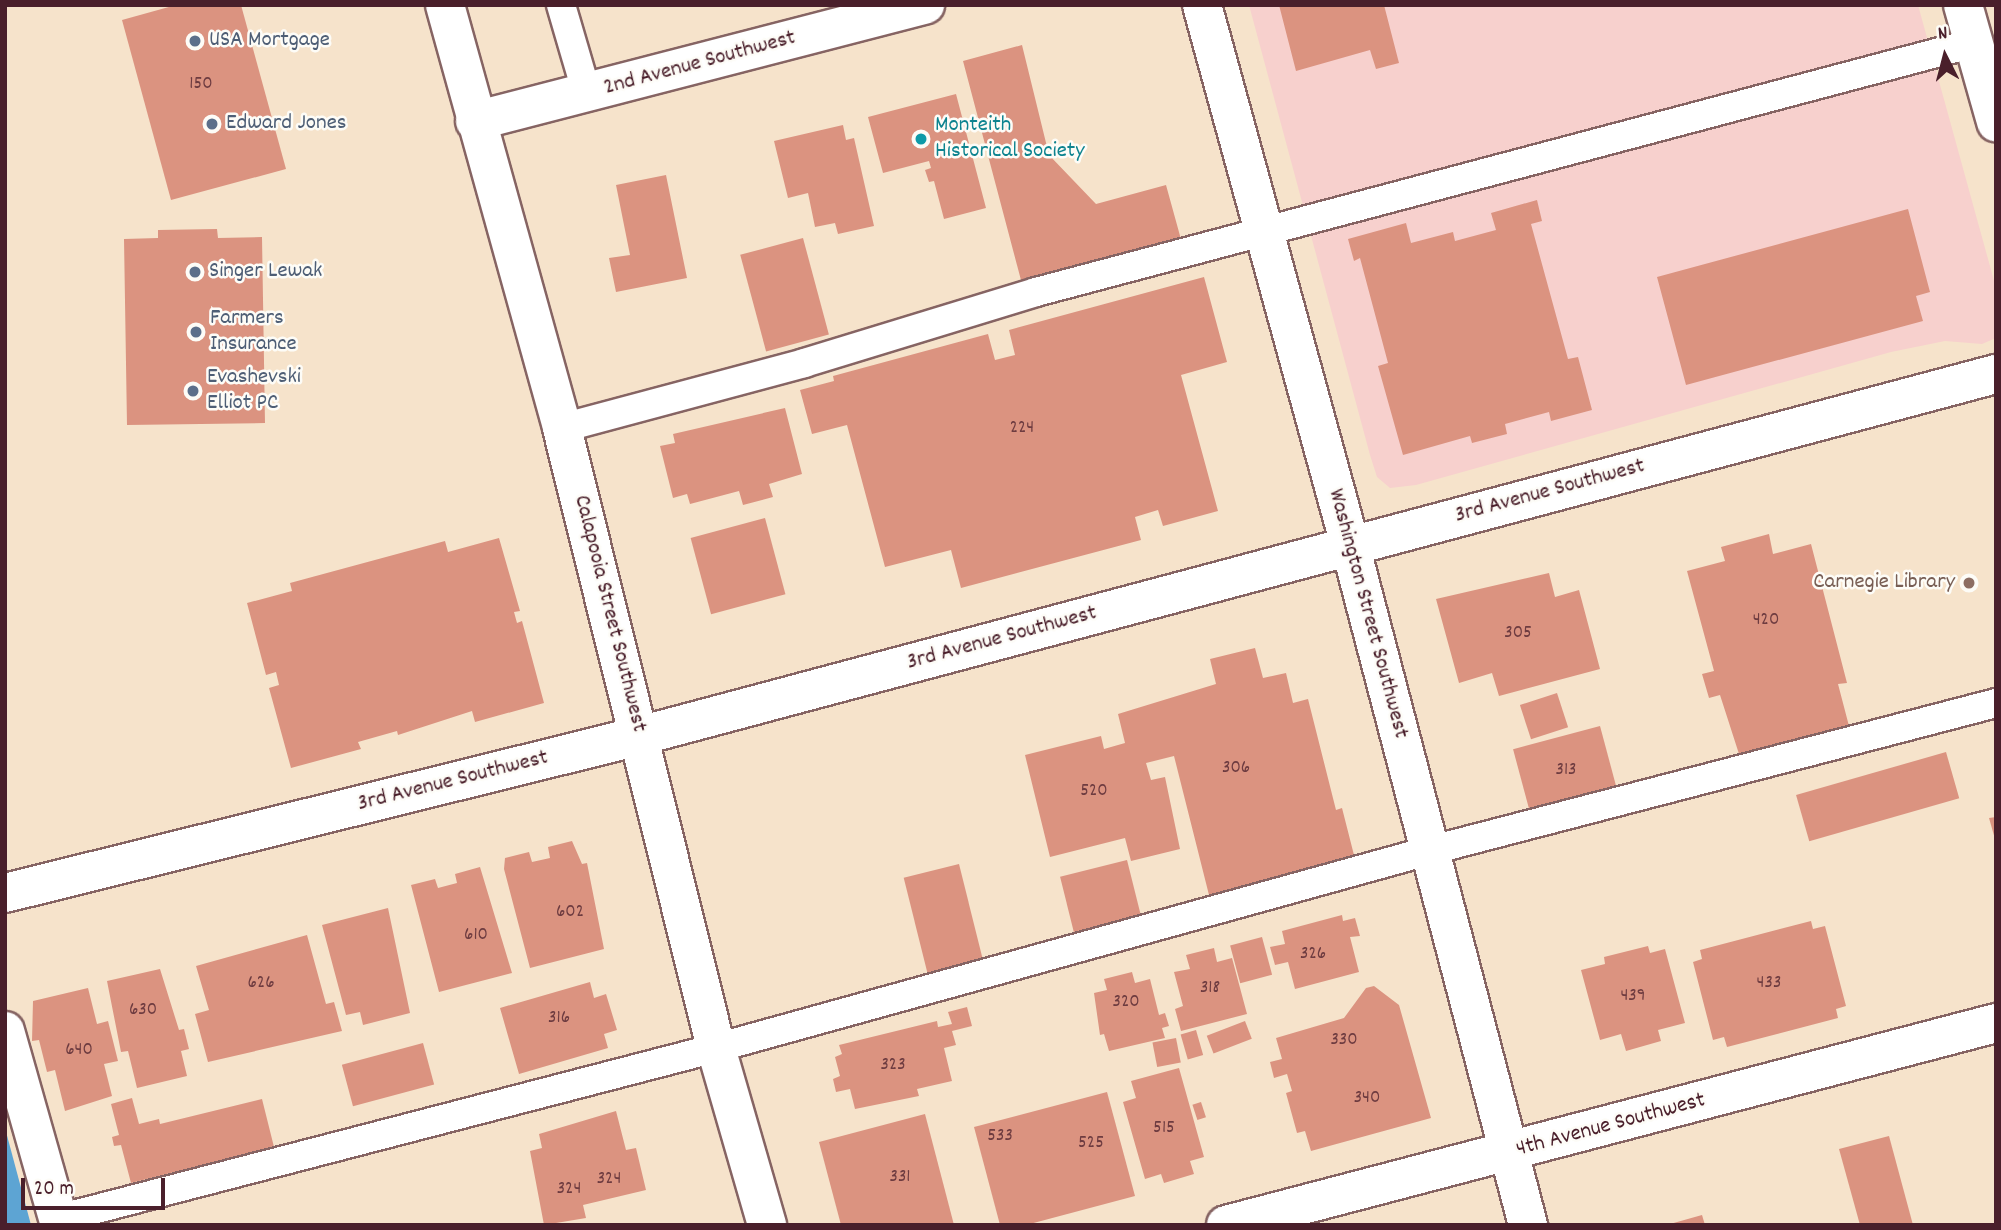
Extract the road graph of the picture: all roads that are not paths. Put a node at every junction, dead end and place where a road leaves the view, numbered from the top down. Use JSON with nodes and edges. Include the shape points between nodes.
{"nodes":[{"id":1,"x":445,"y":5,"type":"edge"},
{"id":2,"x":561,"y":5,"type":"edge"},
{"id":3,"x":925,"y":5,"type":"edge"},
{"id":4,"x":1202,"y":5,"type":"edge"},
{"id":5,"x":1963,"y":5,"type":"edge"},
{"id":6,"x":1974,"y":44,"type":"junction"},
{"id":7,"x":587,"y":94,"type":"junction"},
{"id":8,"x":1995,"y":115,"type":"edge"},
{"id":9,"x":475,"y":121,"type":"junction"},
{"id":10,"x":1265,"y":231,"type":"junction"},
{"id":11,"x":1996,"y":374,"type":"edge"},
{"id":12,"x":562,"y":428,"type":"junction"},
{"id":13,"x":1350,"y":545,"type":"junction"},
{"id":14,"x":1996,"y":703,"type":"edge"},
{"id":15,"x":639,"y":736,"type":"junction"},
{"id":16,"x":1428,"y":850,"type":"junction"},
{"id":17,"x":5,"y":893,"type":"edge"},
{"id":18,"x":1996,"y":1023,"type":"edge"},
{"id":19,"x":5,"y":1031,"type":"edge"},
{"id":20,"x":716,"y":1048,"type":"junction"},
{"id":21,"x":1510,"y":1153,"type":"junction"},
{"id":22,"x":59,"y":1222,"type":"edge"},
{"id":23,"x":767,"y":1225,"type":"edge"},
{"id":24,"x":1226,"y":1225,"type":"edge"},
{"id":25,"x":1528,"y":1225,"type":"edge"}],
"edges":[{"from":1,"to":9,"type":"street","name":"Calapooia Street Southwest"},
{"from":2,"to":7,"type":"lane"},
{"from":3,"to":7,"type":"street","name":"2nd Avenue Southwest"},
{"from":4,"to":10,"type":"street","name":"Washington Street Southwest"},
{"from":5,"to":6,"type":"street"},
{"from":6,"to":8,"type":"street"},
{"from":6,"to":10,"type":"lane"},
{"from":7,"to":9,"type":"street","name":"2nd Avenue Southwest"},
{"from":9,"to":12,"type":"street","name":"Calapooia Street Southwest"},
{"from":10,"to":12,"type":"lane"},
{"from":10,"to":13,"type":"street","name":"Washington Street Southwest"},
{"from":11,"to":13,"type":"street","name":"3rd Avenue Southwest"},
{"from":12,"to":15,"type":"street","name":"Calapooia Street Southwest"},
{"from":13,"to":15,"type":"street","name":"3rd Avenue Southwest"},
{"from":13,"to":16,"type":"street","name":"Washington Street Southwest"},
{"from":14,"to":16,"type":"lane"},
{"from":15,"to":17,"type":"street","name":"3rd Avenue Southwest"},
{"from":15,"to":20,"type":"street","name":"Calapooia Street Southwest"},
{"from":16,"to":20,"type":"lane"},
{"from":16,"to":21,"type":"street","name":"Washington Street Southwest"},
{"from":18,"to":21,"type":"street","name":"4th Avenue Southwest"},
{"from":19,"to":22,"type":"street"},
{"from":20,"to":22,"type":"lane"},
{"from":20,"to":23,"type":"street","name":"Calapooia Street Southwest"},
{"from":21,"to":24,"type":"street","name":"4th Avenue Southwest"},
{"from":21,"to":25,"type":"street","name":"Washington Street Southwest"}]}
